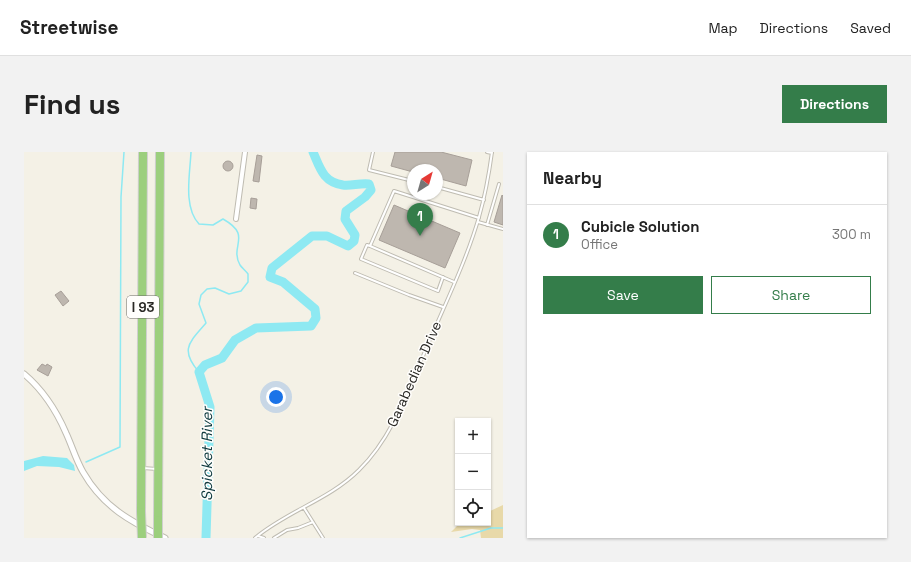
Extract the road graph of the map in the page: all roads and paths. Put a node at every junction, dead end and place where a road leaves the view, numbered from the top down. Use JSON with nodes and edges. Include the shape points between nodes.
{"nodes":[{"id":1,"x":143,"y":152,"type":"edge"},
{"id":2,"x":160,"y":152,"type":"edge"},
{"id":3,"x":245,"y":152,"type":"edge"},
{"id":4,"x":373,"y":152,"type":"edge"},
{"id":5,"x":487,"y":152,"type":"edge"},
{"id":6,"x":492,"y":152,"type":"edge"},
{"id":7,"x":407,"y":180,"type":"edge"},
{"id":8,"x":499,"y":184,"type":"dead end"},
{"id":9,"x":443,"y":189,"type":"edge"},
{"id":10,"x":484,"y":200,"type":"junction"},
{"id":11,"x":479,"y":218,"type":"junction"},
{"id":12,"x":236,"y":219,"type":"dead end"},
{"id":13,"x":478,"y":222,"type":"junction"},
{"id":14,"x":487,"y":225,"type":"junction"},
{"id":15,"x":503,"y":229,"type":"edge"},
{"id":16,"x":370,"y":246,"type":"junction"},
{"id":17,"x":355,"y":273,"type":"dead end"},
{"id":18,"x":443,"y":277,"type":"junction"},
{"id":19,"x":454,"y":282,"type":"junction"},
{"id":20,"x":443,"y":307,"type":"junction"},
{"id":21,"x":24,"y":374,"type":"edge"},
{"id":22,"x":142,"y":468,"type":"junction"},
{"id":23,"x":159,"y":469,"type":"junction"},
{"id":24,"x":304,"y":508,"type":"junction"},
{"id":25,"x":313,"y":522,"type":"junction"},
{"id":26,"x":258,"y":536,"type":"junction"},
{"id":27,"x":142,"y":538,"type":"edge"},
{"id":28,"x":158,"y":538,"type":"edge"},
{"id":29,"x":165,"y":538,"type":"edge"},
{"id":30,"x":255,"y":538,"type":"edge"},
{"id":31,"x":264,"y":538,"type":"edge"},
{"id":32,"x":274,"y":538,"type":"edge"},
{"id":33,"x":323,"y":538,"type":"edge"}],
"edges":[{"from":1,"to":22,"type":"highway","number":"I 93"},
{"from":2,"to":23,"type":"highway","number":"I 93"},
{"from":3,"to":12,"type":"street"},
{"from":4,"to":7,"type":"lane","via":[[369,170]]},
{"from":5,"to":6,"type":"lane"},
{"from":6,"to":10,"type":"lane","name":"Garabedian Drive"},
{"from":8,"to":14,"type":"lane"},
{"from":9,"to":10,"type":"lane"},
{"from":10,"to":11,"type":"lane","name":"Garabedian Drive"},
{"from":11,"to":13,"type":"lane","name":"Garabedian Drive"},
{"from":11,"to":16,"type":"lane","via":[[394,191]]},
{"from":13,"to":14,"type":"lane"},
{"from":13,"to":19,"type":"lane","name":"Garabedian Drive"},
{"from":14,"to":15,"type":"lane"},
{"from":16,"to":18,"type":"lane"},
{"from":16,"to":18,"type":"lane","via":[[367,245],[361,259],[438,290]]},
{"from":17,"to":20,"type":"lane","via":[[408,296]]},
{"from":18,"to":19,"type":"lane"},
{"from":19,"to":20,"type":"lane","name":"Garabedian Drive"},
{"from":20,"to":24,"type":"lane","name":"Garabedian Drive","via":[[398,413],[381,443],[361,469],[348,480]]},
{"from":21,"to":29,"type":"street","via":[[51,404],[82,471],[99,494],[127,519]]},
{"from":22,"to":23,"type":"lane"},
{"from":22,"to":27,"type":"highway","number":"I 93","bridge":true},
{"from":23,"to":28,"type":"highway","number":"I 93","bridge":true},
{"from":24,"to":25,"type":"lane"},
{"from":24,"to":26,"type":"lane","name":"Garabedian Drive"},
{"from":25,"to":32,"type":"lane","via":[[287,530]]},
{"from":25,"to":33,"type":"lane"},
{"from":26,"to":30,"type":"lane","name":"Garabedian Drive"},
{"from":26,"to":31,"type":"lane"}]}
